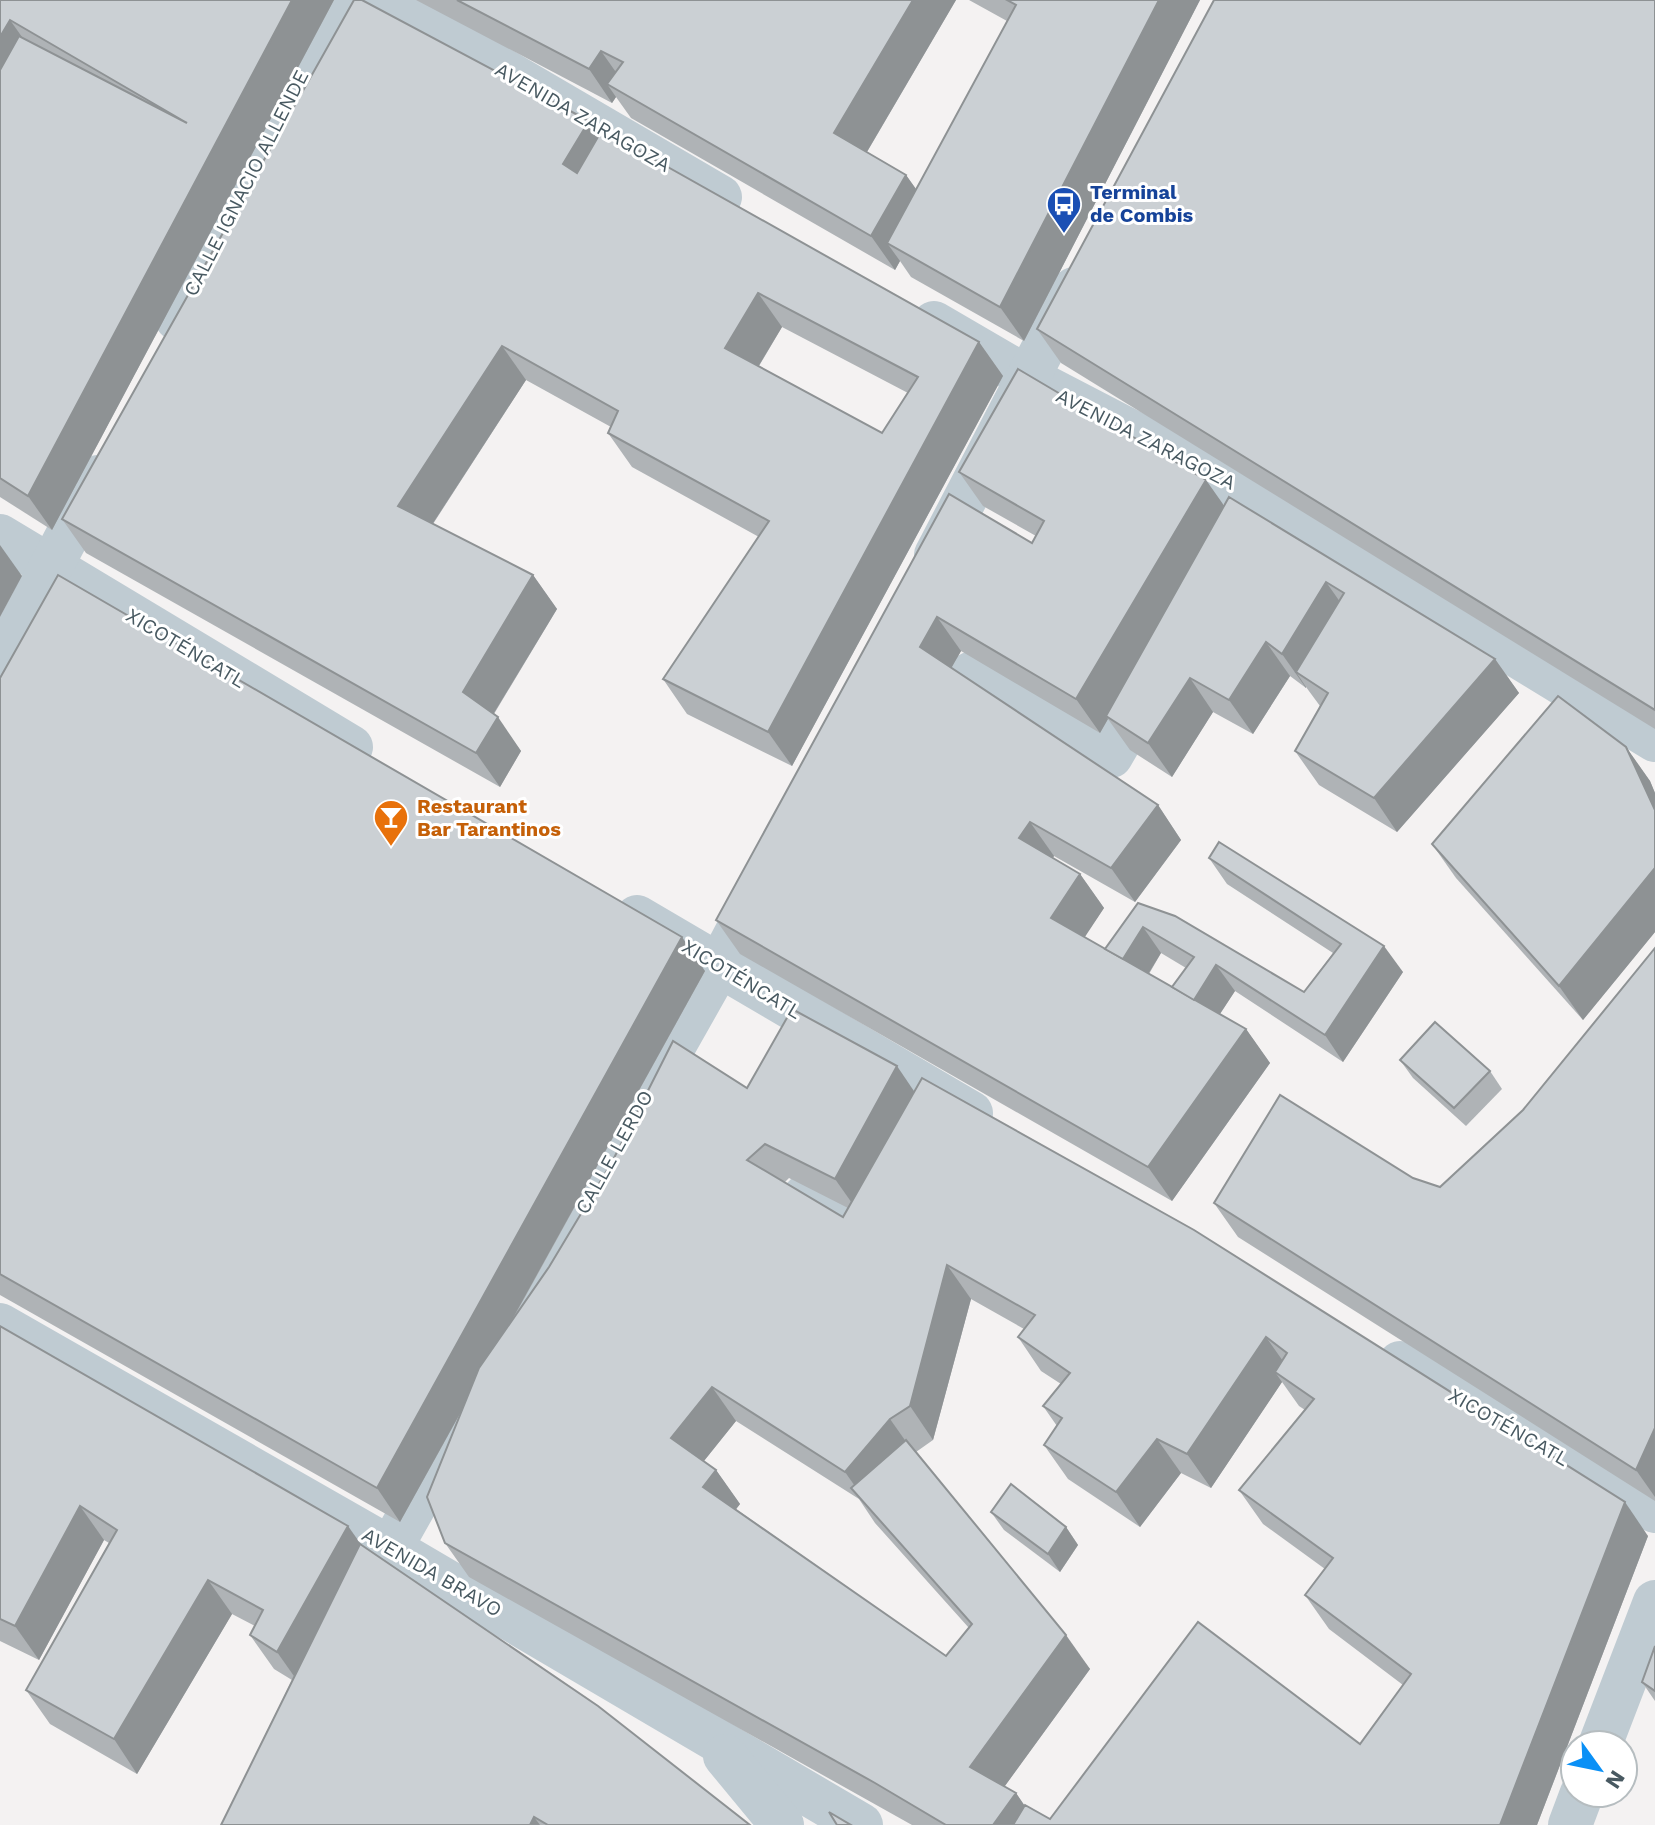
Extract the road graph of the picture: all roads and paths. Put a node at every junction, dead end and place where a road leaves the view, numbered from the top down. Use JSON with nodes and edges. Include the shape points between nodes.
{"nodes":[{"id":1,"x":338,"y":0,"type":"edge"},
{"id":2,"x":383,"y":0,"type":"edge"},
{"id":3,"x":755,"y":218,"type":"edge"},
{"id":4,"x":1092,"y":253,"type":"edge"},
{"id":5,"x":906,"y":306,"type":"edge"},
{"id":6,"x":160,"y":355,"type":"edge"},
{"id":7,"x":1030,"y":379,"type":"junction"},
{"id":8,"x":117,"y":440,"type":"edge"},
{"id":9,"x":1259,"y":498,"type":"junction"},
{"id":10,"x":0,"y":536,"type":"edge"},
{"id":11,"x":1236,"y":539,"type":"edge"},
{"id":12,"x":52,"y":568,"type":"junction"},
{"id":13,"x":919,"y":589,"type":"edge"},
{"id":14,"x":1174,"y":647,"type":"edge"},
{"id":15,"x":0,"y":664,"type":"edge"},
{"id":16,"x":972,"y":673,"type":"edge"},
{"id":17,"x":1655,"y":740,"type":"edge"},
{"id":18,"x":379,"y":763,"type":"edge"},
{"id":19,"x":778,"y":854,"type":"edge"},
{"id":20,"x":597,"y":893,"type":"edge"},
{"id":21,"x":719,"y":966,"type":"junction"},
{"id":22,"x":932,"y":1091,"type":"junction"},
{"id":23,"x":1000,"y":1131,"type":"edge"},
{"id":24,"x":805,"y":1196,"type":"edge"},
{"id":25,"x":0,"y":1325,"type":"edge"},
{"id":26,"x":1369,"y":1345,"type":"edge"},
{"id":27,"x":1655,"y":1511,"type":"edge"},
{"id":28,"x":390,"y":1548,"type":"junction"},
{"id":29,"x":1655,"y":1602,"type":"edge"},
{"id":30,"x":336,"y":1645,"type":"edge"},
{"id":31,"x":1606,"y":1729,"type":"edge"},
{"id":32,"x":705,"y":1732,"type":"junction"},
{"id":33,"x":782,"y":1825,"type":"edge"},
{"id":34,"x":861,"y":1825,"type":"edge"}],
"edges":[{"from":1,"to":6,"type":"street","name":"CALLE IGNACIO ALLENDE"},
{"from":2,"to":3,"type":"street","name":"AVENIDA ZARAGOZA"},
{"from":4,"to":7,"type":"street"},
{"from":5,"to":7,"type":"street","name":"AVENIDA ZARAGOZA"},
{"from":7,"to":9,"type":"street","name":"AVENIDA ZARAGOZA"},
{"from":7,"to":13,"type":"street"},
{"from":8,"to":12,"type":"street"},
{"from":9,"to":11,"type":"street"},
{"from":9,"to":17,"type":"street","name":"AVENIDA ZARAGOZA"},
{"from":10,"to":12,"type":"street","name":"XICOTÉNCATL"},
{"from":12,"to":15,"type":"street"},
{"from":12,"to":18,"type":"street","name":"XICOTÉNCATL"},
{"from":14,"to":16,"type":"street","via":[[1111,756]]},
{"from":19,"to":21,"type":"street","name":"CALLE LERDO"},
{"from":20,"to":21,"type":"street","name":"XICOTÉNCATL"},
{"from":21,"to":22,"type":"street","name":"XICOTÉNCATL"},
{"from":21,"to":28,"type":"street","name":"CALLE LERDO"},
{"from":22,"to":23,"type":"street","name":"XICOTÉNCATL"},
{"from":22,"to":24,"type":"street","via":[[868,1227]]},
{"from":25,"to":28,"type":"street","name":"AVENIDA BRAVO"},
{"from":26,"to":27,"type":"street","name":"XICOTÉNCATL"},
{"from":28,"to":30,"type":"street","name":"CALLE LERDO"},
{"from":28,"to":32,"type":"street","name":"AVENIDA BRAVO"},
{"from":29,"to":31,"type":"street"},
{"from":32,"to":33,"type":"street"},
{"from":32,"to":34,"type":"street","name":"AVENIDA BRAVO"}]}
